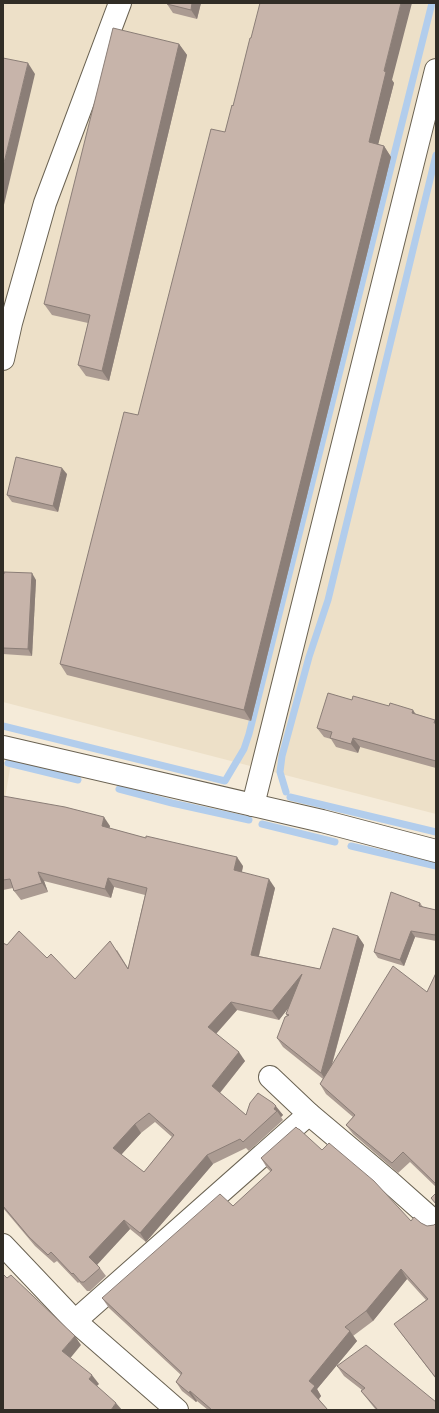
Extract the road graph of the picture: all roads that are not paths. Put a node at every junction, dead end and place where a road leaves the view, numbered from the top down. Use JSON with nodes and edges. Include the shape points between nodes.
{"nodes":[{"id":1,"x":120,"y":3,"type":"edge"},
{"id":2,"x":436,"y":70,"type":"edge"},
{"id":3,"x":3,"y":359,"type":"edge"},
{"id":4,"x":3,"y":747,"type":"edge"},
{"id":5,"x":253,"y":805,"type":"junction"},
{"id":6,"x":436,"y":851,"type":"edge"},
{"id":7,"x":270,"y":1077,"type":"dead end"},
{"id":8,"x":309,"y":1114,"type":"junction"},
{"id":9,"x":436,"y":1223,"type":"edge"},
{"id":10,"x":3,"y":1245,"type":"edge"},
{"id":11,"x":75,"y":1321,"type":"junction"},
{"id":12,"x":173,"y":1409,"type":"edge"}],
"edges":[{"from":1,"to":3,"type":"street","via":[[45,203]]},
{"from":2,"to":5,"type":"street"},
{"from":4,"to":5,"type":"street"},
{"from":5,"to":6,"type":"street"},
{"from":7,"to":8,"type":"street"},
{"from":8,"to":9,"type":"street"},
{"from":8,"to":11,"type":"street"},
{"from":10,"to":11,"type":"street"},
{"from":11,"to":12,"type":"street"}]}
